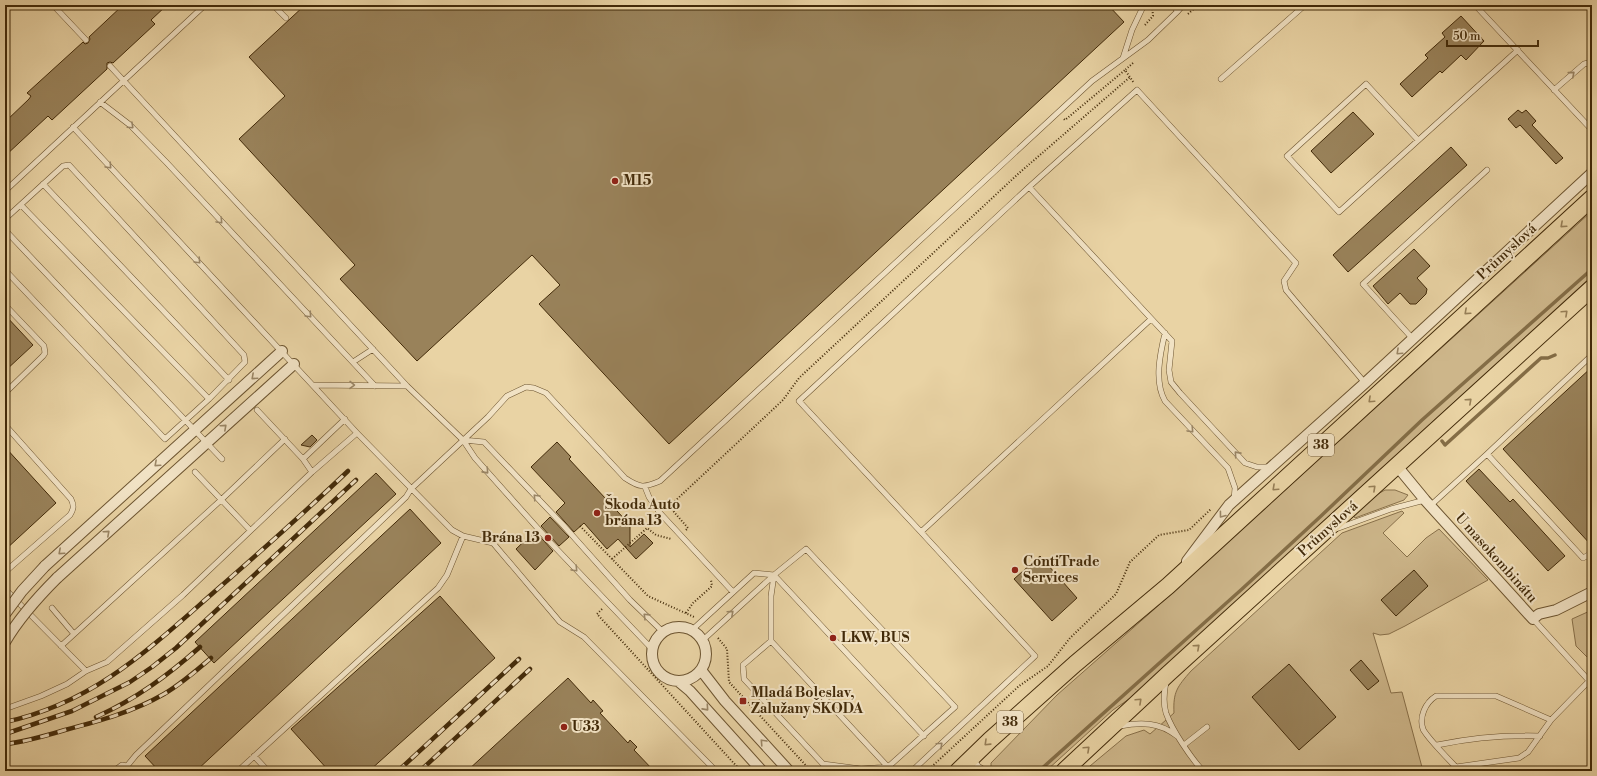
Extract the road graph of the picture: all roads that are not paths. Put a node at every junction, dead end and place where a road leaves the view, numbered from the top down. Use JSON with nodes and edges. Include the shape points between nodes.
{"nodes":[{"id":1,"x":53,"y":5,"type":"edge"},
{"id":2,"x":205,"y":5,"type":"edge"},
{"id":3,"x":273,"y":5,"type":"edge"},
{"id":4,"x":1139,"y":5,"type":"edge"},
{"id":5,"x":1172,"y":5,"type":"edge"},
{"id":6,"x":1183,"y":5,"type":"edge"},
{"id":7,"x":1305,"y":5,"type":"edge"},
{"id":8,"x":1476,"y":5,"type":"edge"},
{"id":9,"x":1178,"y":11,"type":"junction"},
{"id":10,"x":286,"y":18,"type":"dead end"},
{"id":11,"x":86,"y":40,"type":"dead end"},
{"id":12,"x":1518,"y":50,"type":"junction"},
{"id":13,"x":1123,"y":59,"type":"junction"},
{"id":14,"x":1592,"y":62,"type":"edge"},
{"id":15,"x":110,"y":66,"type":"dead end"},
{"id":16,"x":1221,"y":79,"type":"dead end"},
{"id":17,"x":124,"y":80,"type":"junction"},
{"id":18,"x":1554,"y":90,"type":"junction"},
{"id":19,"x":100,"y":102,"type":"junction"},
{"id":20,"x":73,"y":127,"type":"junction"},
{"id":21,"x":1592,"y":130,"type":"edge"},
{"id":22,"x":1418,"y":140,"type":"junction"},
{"id":23,"x":1487,"y":170,"type":"dead end"},
{"id":24,"x":1592,"y":173,"type":"edge"},
{"id":25,"x":43,"y":184,"type":"junction"},
{"id":26,"x":1029,"y":187,"type":"junction"},
{"id":27,"x":5,"y":190,"type":"edge"},
{"id":28,"x":1592,"y":198,"type":"edge"},
{"id":29,"x":21,"y":204,"type":"junction"},
{"id":30,"x":5,"y":220,"type":"edge"},
{"id":31,"x":5,"y":230,"type":"edge"},
{"id":32,"x":5,"y":270,"type":"edge"},
{"id":33,"x":1592,"y":288,"type":"edge"},
{"id":34,"x":5,"y":305,"type":"edge"},
{"id":35,"x":1151,"y":319,"type":"junction"},
{"id":36,"x":1164,"y":333,"type":"junction"},
{"id":37,"x":1413,"y":339,"type":"junction"},
{"id":38,"x":373,"y":349,"type":"junction"},
{"id":39,"x":282,"y":351,"type":"junction"},
{"id":40,"x":1592,"y":355,"type":"edge"},
{"id":41,"x":353,"y":362,"type":"junction"},
{"id":42,"x":294,"y":364,"type":"junction"},
{"id":43,"x":228,"y":380,"type":"junction"},
{"id":44,"x":1365,"y":383,"type":"junction"},
{"id":45,"x":313,"y":385,"type":"junction"},
{"id":46,"x":375,"y":386,"type":"junction"},
{"id":47,"x":407,"y":386,"type":"junction"},
{"id":48,"x":5,"y":393,"type":"edge"},
{"id":49,"x":209,"y":399,"type":"junction"},
{"id":50,"x":257,"y":410,"type":"dead end"},
{"id":51,"x":186,"y":420,"type":"junction"},
{"id":52,"x":345,"y":420,"type":"junction"},
{"id":53,"x":5,"y":425,"type":"edge"},
{"id":54,"x":195,"y":430,"type":"junction"},
{"id":55,"x":357,"y":433,"type":"junction"},
{"id":56,"x":285,"y":439,"type":"junction"},
{"id":57,"x":463,"y":440,"type":"junction"},
{"id":58,"x":207,"y":443,"type":"junction"},
{"id":59,"x":1487,"y":454,"type":"junction"},
{"id":60,"x":222,"y":458,"type":"dead end"},
{"id":61,"x":303,"y":459,"type":"junction"},
{"id":62,"x":1397,"y":466,"type":"junction"},
{"id":63,"x":1272,"y":467,"type":"junction"},
{"id":64,"x":195,"y":472,"type":"dead end"},
{"id":65,"x":312,"y":472,"type":"junction"},
{"id":66,"x":645,"y":487,"type":"junction"},
{"id":67,"x":411,"y":489,"type":"junction"},
{"id":68,"x":221,"y":500,"type":"junction"},
{"id":69,"x":1234,"y":501,"type":"junction"},
{"id":70,"x":1427,"y":503,"type":"junction"},
{"id":71,"x":250,"y":530,"type":"junction"},
{"id":72,"x":921,"y":532,"type":"junction"},
{"id":73,"x":1323,"y":533,"type":"junction"},
{"id":74,"x":463,"y":536,"type":"junction"},
{"id":75,"x":1592,"y":553,"type":"edge"},
{"id":76,"x":5,"y":572,"type":"edge"},
{"id":77,"x":774,"y":575,"type":"junction"},
{"id":78,"x":1168,"y":586,"type":"junction"},
{"id":79,"x":5,"y":589,"type":"edge"},
{"id":80,"x":733,"y":592,"type":"junction"},
{"id":81,"x":1592,"y":592,"type":"edge"},
{"id":82,"x":52,"y":608,"type":"dead end"},
{"id":83,"x":5,"y":614,"type":"edge"},
{"id":84,"x":1532,"y":619,"type":"junction"},
{"id":85,"x":692,"y":630,"type":"junction"},
{"id":86,"x":663,"y":632,"type":"junction"},
{"id":87,"x":74,"y":634,"type":"junction"},
{"id":88,"x":703,"y":640,"type":"junction"},
{"id":89,"x":770,"y":641,"type":"junction"},
{"id":90,"x":5,"y":642,"type":"edge"},
{"id":91,"x":61,"y":646,"type":"junction"},
{"id":92,"x":652,"y":649,"type":"junction"},
{"id":93,"x":701,"y":670,"type":"junction"},
{"id":94,"x":86,"y":671,"type":"junction"},
{"id":95,"x":1168,"y":674,"type":"junction"},
{"id":96,"x":678,"y":682,"type":"junction"},
{"id":97,"x":1591,"y":683,"type":"edge"},
{"id":98,"x":5,"y":709,"type":"edge"},
{"id":99,"x":1551,"y":720,"type":"junction"},
{"id":100,"x":1111,"y":727,"type":"junction"},
{"id":101,"x":1208,"y":727,"type":"dead end"},
{"id":102,"x":924,"y":736,"type":"junction"},
{"id":103,"x":1540,"y":736,"type":"junction"},
{"id":104,"x":1179,"y":738,"type":"junction"},
{"id":105,"x":1437,"y":745,"type":"junction"},
{"id":106,"x":1184,"y":746,"type":"junction"},
{"id":107,"x":254,"y":756,"type":"junction"},
{"id":108,"x":753,"y":760,"type":"junction"},
{"id":109,"x":970,"y":764,"type":"edge"},
{"id":110,"x":888,"y":767,"type":"junction"},
{"id":111,"x":127,"y":768,"type":"edge"},
{"id":112,"x":114,"y":771,"type":"edge"},
{"id":113,"x":238,"y":771,"type":"edge"},
{"id":114,"x":268,"y":771,"type":"edge"},
{"id":115,"x":716,"y":771,"type":"edge"},
{"id":116,"x":759,"y":771,"type":"edge"},
{"id":117,"x":762,"y":771,"type":"edge"},
{"id":118,"x":789,"y":771,"type":"edge"},
{"id":119,"x":912,"y":771,"type":"edge"},
{"id":120,"x":958,"y":771,"type":"edge"},
{"id":121,"x":986,"y":771,"type":"edge"},
{"id":122,"x":1064,"y":771,"type":"edge"},
{"id":123,"x":1203,"y":771,"type":"edge"}],
"edges":[{"from":1,"to":11,"type":"lane"},
{"from":2,"to":17,"type":"lane"},
{"from":3,"to":10,"type":"lane"},
{"from":4,"to":13,"type":"lane","via":[[1142,9]]},
{"from":5,"to":9,"type":"lane"},
{"from":6,"to":9,"type":"lane"},
{"from":7,"to":16,"type":"lane"},
{"from":8,"to":12,"type":"lane"},
{"from":9,"to":13,"type":"lane","via":[[1148,40]]},
{"from":12,"to":18,"type":"lane"},
{"from":12,"to":22,"type":"lane"},
{"from":13,"to":66,"type":"lane","via":[[1092,81],[660,481]]},
{"from":18,"to":14,"type":"lane","one_way":true,"via":[[1584,64]]},
{"from":15,"to":17,"type":"lane"},
{"from":17,"to":19,"type":"lane"},
{"from":17,"to":38,"type":"lane"},
{"from":18,"to":21,"type":"lane"},
{"from":19,"to":20,"type":"lane"},
{"from":19,"to":41,"type":"lane","one_way":true,"via":[[130,125]]},
{"from":20,"to":27,"type":"lane"},
{"from":20,"to":39,"type":"lane","one_way":true},
{"from":22,"to":22,"type":"lane","via":[[1339,212],[1287,156],[1366,84]]},
{"from":23,"to":37,"type":"lane","via":[[1363,284]]},
{"from":24,"to":37,"type":"street","name":"Průmyslová"},
{"from":25,"to":29,"type":"lane"},
{"from":25,"to":43,"type":"lane"},
{"from":25,"to":43,"type":"lane","via":[[66,164],[72,166],[244,355],[246,358],[243,365]]},
{"from":26,"to":35,"type":"lane"},
{"from":26,"to":44,"type":"lane","via":[[1137,90],[1296,263],[1284,281],[1286,290]]},
{"from":26,"to":72,"type":"lane","via":[[799,401]]},
{"from":28,"to":78,"type":"main road","name":"Průmyslová","number":"38","one_way":true},
{"from":29,"to":30,"type":"lane"},
{"from":29,"to":49,"type":"lane"},
{"from":31,"to":51,"type":"lane"},
{"from":32,"to":51,"type":"lane","via":[[165,439]]},
{"from":62,"to":33,"type":"main road","name":"Průmyslová","one_way":true},
{"from":34,"to":48,"type":"lane","via":[[45,350],[43,356]]},
{"from":35,"to":36,"type":"lane"},
{"from":35,"to":72,"type":"lane"},
{"from":63,"to":36,"type":"lane","one_way":true,"via":[[1257,467],[1245,463],[1171,382],[1169,370],[1172,341]]},
{"from":36,"to":69,"type":"lane","one_way":true,"via":[[1159,368],[1160,391],[1165,401],[1228,468],[1235,488]]},
{"from":37,"to":44,"type":"street","name":"Průmyslová","one_way":true},
{"from":38,"to":41,"type":"lane"},
{"from":38,"to":47,"type":"lane"},
{"from":39,"to":42,"type":"lane"},
{"from":39,"to":54,"type":"street","one_way":true},
{"from":40,"to":59,"type":"lane"},
{"from":41,"to":46,"type":"lane"},
{"from":42,"to":45,"type":"lane"},
{"from":58,"to":42,"type":"street","one_way":true},
{"from":43,"to":49,"type":"lane"},
{"from":44,"to":63,"type":"street","name":"Průmyslová"},
{"from":45,"to":46,"type":"lane","one_way":true},
{"from":45,"to":52,"type":"lane"},
{"from":46,"to":47,"type":"lane"},
{"from":47,"to":57,"type":"lane"},
{"from":49,"to":51,"type":"lane"},
{"from":50,"to":56,"type":"lane"},
{"from":51,"to":54,"type":"lane"},
{"from":52,"to":55,"type":"lane"},
{"from":52,"to":61,"type":"lane"},
{"from":53,"to":76,"type":"lane","via":[[74,504],[70,515]]},
{"from":54,"to":58,"type":"lane"},
{"from":54,"to":83,"type":"street","one_way":true,"bridge":true,"via":[[45,566],[22,590]]},
{"from":55,"to":65,"type":"lane"},
{"from":55,"to":67,"type":"lane"},
{"from":56,"to":61,"type":"lane"},
{"from":56,"to":68,"type":"lane"},
{"from":57,"to":66,"type":"lane","via":[[507,396],[526,387],[534,388],[546,394],[625,478]]},
{"from":57,"to":67,"type":"lane"},
{"from":86,"to":57,"type":"lane","one_way":true,"via":[[630,600],[484,442]]},
{"from":57,"to":92,"type":"lane","one_way":true,"via":[[484,468],[607,604]]},
{"from":58,"to":60,"type":"lane"},
{"from":90,"to":58,"type":"street","one_way":true,"bridge":true,"via":[[32,604],[57,578]]},
{"from":59,"to":70,"type":"lane"},
{"from":59,"to":75,"type":"lane","via":[[1583,558]]},
{"from":61,"to":65,"type":"lane"},
{"from":62,"to":70,"type":"street","name":"U masokombinátu"},
{"from":73,"to":62,"type":"main road","name":"Průmyslová","one_way":true},
{"from":63,"to":69,"type":"street","name":"Průmyslová"},
{"from":64,"to":68,"type":"lane"},
{"from":65,"to":71,"type":"lane"},
{"from":66,"to":80,"type":"lane","via":[[660,513]]},
{"from":67,"to":74,"type":"lane","via":[[452,530]]},
{"from":67,"to":111,"type":"lane","via":[[406,497],[136,755]]},
{"from":68,"to":71,"type":"lane"},
{"from":68,"to":87,"type":"lane"},
{"from":69,"to":78,"type":"street","name":"Průmyslová","one_way":true},
{"from":70,"to":73,"type":"lane","via":[[1391,509]]},
{"from":70,"to":84,"type":"street","name":"U masokombinátu"},
{"from":71,"to":94,"type":"lane","via":[[106,662]]},
{"from":119,"to":72,"type":"lane","one_way":true,"via":[[1036,656]]},
{"from":95,"to":73,"type":"main road","name":"Průmyslová","one_way":true},
{"from":74,"to":107,"type":"lane","via":[[447,575],[438,588]]},
{"from":74,"to":115,"type":"lane","via":[[493,543],[560,622],[584,637]]},
{"from":77,"to":80,"type":"lane","via":[[754,573]]},
{"from":88,"to":77,"type":"lane","one_way":true},
{"from":77,"to":89,"type":"lane"},
{"from":77,"to":102,"type":"lane"},
{"from":77,"to":102,"type":"lane","via":[[806,549],[950,701],[955,707]]},
{"from":78,"to":109,"type":"main road","name":"Průmyslová","number":"38","one_way":true,"via":[[1075,664]]},
{"from":79,"to":91,"type":"lane"},
{"from":80,"to":85,"type":"lane"},
{"from":81,"to":84,"type":"street","name":"U masokombinátu"},
{"from":82,"to":87,"type":"lane"},
{"from":84,"to":97,"type":"lane"},
{"from":85,"to":86,"type":"street","via":[[677,626]]},
{"from":85,"to":88,"type":"street"},
{"from":86,"to":92,"type":"street","via":[[654,642]]},
{"from":87,"to":91,"type":"lane"},
{"from":88,"to":93,"type":"street","via":[[707,656]]},
{"from":89,"to":110,"type":"lane"},
{"from":89,"to":110,"type":"lane","via":[[743,665],[744,679],[823,764],[861,768]]},
{"from":91,"to":94,"type":"lane"},
{"from":92,"to":96,"type":"street","via":[[652,657],[658,671]]},
{"from":93,"to":96,"type":"street","via":[[695,677]]},
{"from":118,"to":93,"type":"street","one_way":true,"via":[[725,701]]},
{"from":94,"to":98,"type":"lane","via":[[67,684]]},
{"from":100,"to":95,"type":"main road","name":"Průmyslová","one_way":true},
{"from":95,"to":104,"type":"lane","via":[[1164,689],[1166,714]]},
{"from":96,"to":108,"type":"street","one_way":true,"via":[[690,691]]},
{"from":97,"to":99,"type":"lane"},
{"from":99,"to":103,"type":"lane"},
{"from":99,"to":105,"type":"lane","via":[[1496,696],[1436,696],[1430,699],[1421,719],[1424,730]]},
{"from":100,"to":104,"type":"lane","via":[[1133,723],[1152,724]]},
{"from":122,"to":100,"type":"main road","name":"Průmyslová","one_way":true},
{"from":101,"to":106,"type":"lane"},
{"from":102,"to":110,"type":"lane"},
{"from":103,"to":105,"type":"lane","via":[[1505,735]]},
{"from":103,"to":105,"type":"lane","via":[[1528,752],[1519,758],[1456,767]]},
{"from":104,"to":106,"type":"lane"},
{"from":106,"to":123,"type":"lane"},
{"from":107,"to":113,"type":"lane"},
{"from":107,"to":114,"type":"lane"},
{"from":108,"to":116,"type":"street"},
{"from":108,"to":117,"type":"street"},
{"from":109,"to":120,"type":"main road","name":"Průmyslová","number":"38"},
{"from":109,"to":121,"type":"lane"},
{"from":111,"to":112,"type":"lane","via":[[122,765]]}]}
